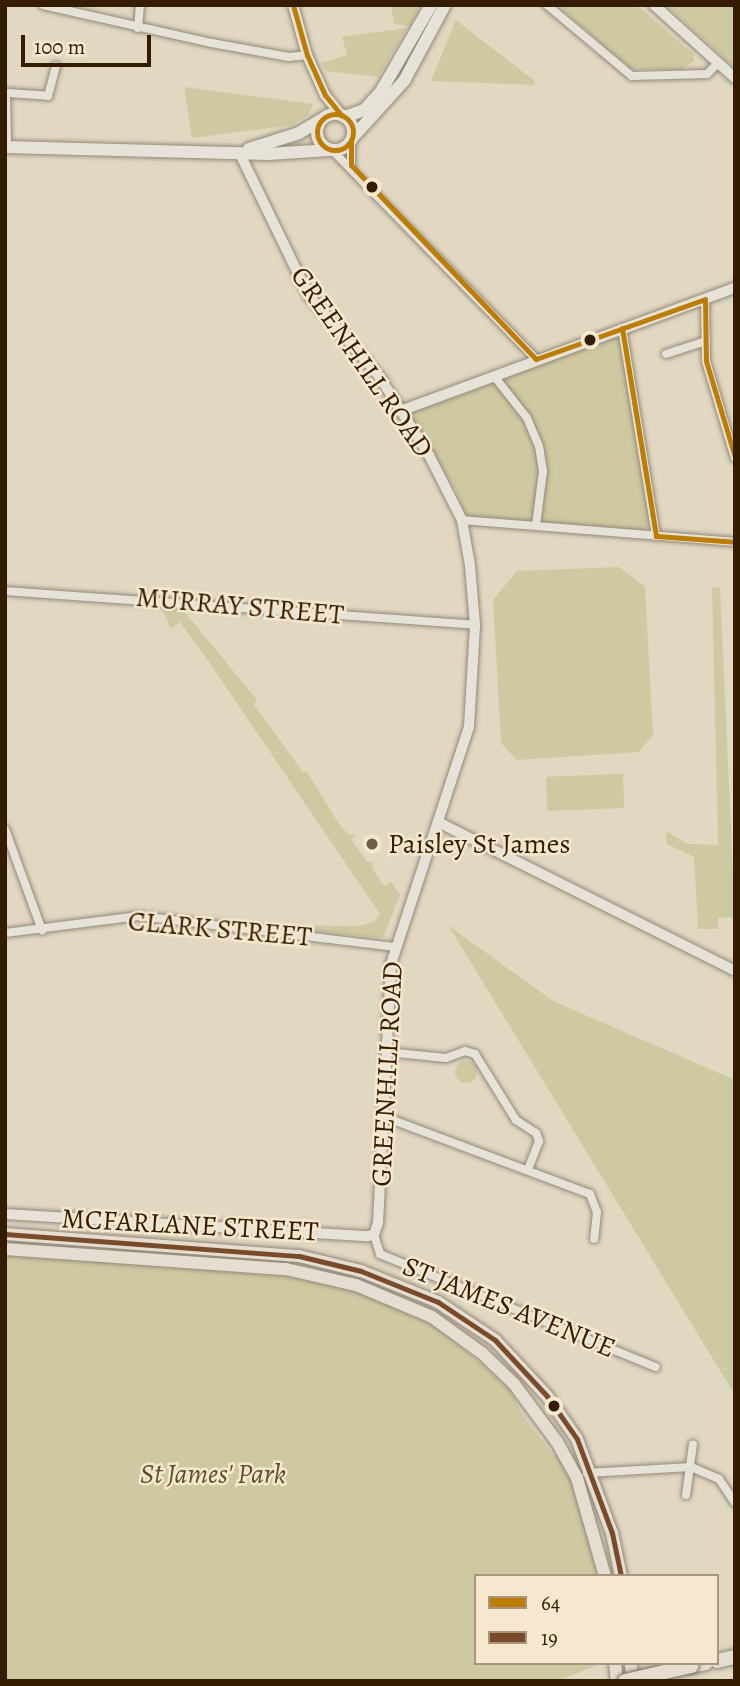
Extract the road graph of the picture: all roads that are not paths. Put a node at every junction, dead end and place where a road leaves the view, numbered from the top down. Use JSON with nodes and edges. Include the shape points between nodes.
{"nodes":[{"id":1,"x":43,"y":5,"type":"edge"},
{"id":2,"x":140,"y":5,"type":"edge"},
{"id":3,"x":293,"y":5,"type":"edge"},
{"id":4,"x":431,"y":5,"type":"edge"},
{"id":5,"x":445,"y":5,"type":"edge"},
{"id":6,"x":547,"y":5,"type":"edge"},
{"id":7,"x":653,"y":5,"type":"edge"},
{"id":8,"x":138,"y":28,"type":"junction"},
{"id":9,"x":307,"y":55,"type":"junction"},
{"id":10,"x":717,"y":64,"type":"junction"},
{"id":11,"x":56,"y":66,"type":"dead end"},
{"id":12,"x":735,"y":78,"type":"edge"},
{"id":13,"x":7,"y":93,"type":"edge"},
{"id":14,"x":325,"y":95,"type":"junction"},
{"id":15,"x":343,"y":116,"type":"junction"},
{"id":16,"x":323,"y":119,"type":"junction"},
{"id":17,"x":352,"y":139,"type":"junction"},
{"id":18,"x":6,"y":147,"type":"edge"},
{"id":19,"x":331,"y":150,"type":"junction"},
{"id":20,"x":239,"y":152,"type":"junction"},
{"id":21,"x":351,"y":166,"type":"junction"},
{"id":22,"x":735,"y":288,"type":"edge"},
{"id":23,"x":705,"y":299,"type":"junction"},
{"id":24,"x":622,"y":328,"type":"junction"},
{"id":25,"x":706,"y":341,"type":"junction"},
{"id":26,"x":666,"y":354,"type":"dead end"},
{"id":27,"x":536,"y":359,"type":"junction"},
{"id":28,"x":495,"y":376,"type":"junction"},
{"id":29,"x":400,"y":411,"type":"junction"},
{"id":30,"x":735,"y":458,"type":"edge"},
{"id":31,"x":462,"y":520,"type":"junction"},
{"id":32,"x":536,"y":526,"type":"junction"},
{"id":33,"x":656,"y":536,"type":"junction"},
{"id":34,"x":735,"y":542,"type":"edge"},
{"id":35,"x":5,"y":591,"type":"edge"},
{"id":36,"x":475,"y":625,"type":"junction"},
{"id":37,"x":438,"y":822,"type":"junction"},
{"id":38,"x":5,"y":829,"type":"edge"},
{"id":39,"x":42,"y":930,"type":"junction"},
{"id":40,"x":5,"y":933,"type":"edge"},
{"id":41,"x":394,"y":947,"type":"junction"},
{"id":42,"x":735,"y":971,"type":"edge"},
{"id":43,"x":387,"y":1052,"type":"junction"},
{"id":44,"x":382,"y":1116,"type":"junction"},
{"id":45,"x":528,"y":1170,"type":"junction"},
{"id":46,"x":5,"y":1214,"type":"edge"},
{"id":47,"x":5,"y":1234,"type":"edge"},
{"id":48,"x":374,"y":1235,"type":"junction"},
{"id":49,"x":594,"y":1240,"type":"dead end"},
{"id":50,"x":5,"y":1249,"type":"edge"},
{"id":51,"x":656,"y":1367,"type":"dead end"},
{"id":52,"x":693,"y":1444,"type":"dead end"},
{"id":53,"x":691,"y":1467,"type":"junction"},
{"id":54,"x":591,"y":1471,"type":"junction"},
{"id":55,"x":577,"y":1478,"type":"junction"},
{"id":56,"x":686,"y":1495,"type":"dead end"},
{"id":57,"x":735,"y":1503,"type":"edge"},
{"id":58,"x":604,"y":1574,"type":"edge"},
{"id":59,"x":620,"y":1574,"type":"edge"},
{"id":60,"x":696,"y":1665,"type":"edge"},
{"id":61,"x":625,"y":1681,"type":"edge"}],
"edges":[{"from":1,"to":8,"type":"street"},
{"from":2,"to":8,"type":"street"},
{"from":3,"to":9,"type":"street"},
{"from":4,"to":15,"type":"main road","via":[[380,93],[364,110]]},
{"from":5,"to":17,"type":"main road","via":[[404,81]]},
{"from":6,"to":10,"type":"street","via":[[614,66],[632,76],[707,74]]},
{"from":7,"to":10,"type":"street"},
{"from":8,"to":9,"type":"street","via":[[289,57]]},
{"from":9,"to":14,"type":"street"},
{"from":10,"to":12,"type":"street"},
{"from":11,"to":13,"type":"street","via":[[48,96]]},
{"from":13,"to":18,"type":"street"},
{"from":14,"to":15,"type":"street"},
{"from":14,"to":16,"type":"street"},
{"from":15,"to":16,"type":"main road"},
{"from":15,"to":17,"type":"main road"},
{"from":16,"to":19,"type":"main road","via":[[318,140]]},
{"from":16,"to":20,"type":"main road","via":[[281,140]]},
{"from":17,"to":19,"type":"main road"},
{"from":17,"to":21,"type":"street"},
{"from":18,"to":20,"type":"main road"},
{"from":19,"to":20,"type":"main road"},
{"from":19,"to":21,"type":"street"},
{"from":20,"to":29,"type":"street","name":"GREENHILL ROAD","via":[[248,179],[309,296],[379,376]]},
{"from":21,"to":27,"type":"street"},
{"from":22,"to":23,"type":"street"},
{"from":23,"to":24,"type":"street"},
{"from":23,"to":25,"type":"street"},
{"from":24,"to":27,"type":"street"},
{"from":24,"to":33,"type":"street"},
{"from":25,"to":26,"type":"street"},
{"from":25,"to":30,"type":"street","via":[[706,361]]},
{"from":27,"to":28,"type":"street"},
{"from":28,"to":29,"type":"street"},
{"from":28,"to":32,"type":"street","via":[[527,418],[539,446],[542,471]]},
{"from":29,"to":31,"type":"street","name":"GREENHILL ROAD"},
{"from":31,"to":32,"type":"street"},
{"from":31,"to":36,"type":"street","name":"GREENHILL ROAD"},
{"from":32,"to":33,"type":"street"},
{"from":33,"to":34,"type":"street"},
{"from":35,"to":36,"type":"street","name":"MURRAY STREET"},
{"from":36,"to":37,"type":"street","name":"GREENHILL ROAD","via":[[470,727]]},
{"from":37,"to":41,"type":"street","name":"GREENHILL ROAD"},
{"from":37,"to":42,"type":"street"},
{"from":38,"to":39,"type":"street"},
{"from":39,"to":40,"type":"street","name":"CLARK STREET"},
{"from":39,"to":41,"type":"street","name":"CLARK STREET","via":[[139,916]]},
{"from":41,"to":43,"type":"street","name":"GREENHILL ROAD"},
{"from":43,"to":44,"type":"street","name":"GREENHILL ROAD"},
{"from":43,"to":45,"type":"street","via":[[446,1058],[465,1051],[475,1054],[516,1120],[536,1133],[539,1141]]},
{"from":44,"to":45,"type":"street"},
{"from":44,"to":48,"type":"street","name":"GREENHILL ROAD","via":[[379,1223]]},
{"from":45,"to":49,"type":"street","via":[[590,1194],[597,1212]]},
{"from":46,"to":48,"type":"street","name":"MCFARLANE STREET"},
{"from":47,"to":54,"type":"main road","via":[[278,1253],[389,1281],[439,1302],[495,1340],[547,1396],[577,1439]]},
{"from":48,"to":51,"type":"street","name":"ST JAMES AVENUE","via":[[380,1254]]},
{"from":50,"to":55,"type":"main road","via":[[286,1269],[388,1296],[432,1317],[482,1353],[531,1405]]},
{"from":52,"to":53,"type":"street"},
{"from":53,"to":54,"type":"street"},
{"from":53,"to":56,"type":"street"},
{"from":53,"to":57,"type":"street","via":[[719,1479]]},
{"from":54,"to":55,"type":"street"},
{"from":54,"to":59,"type":"main road"},
{"from":55,"to":58,"type":"main road"},
{"from":60,"to":61,"type":"highway","bridge":true}]}
